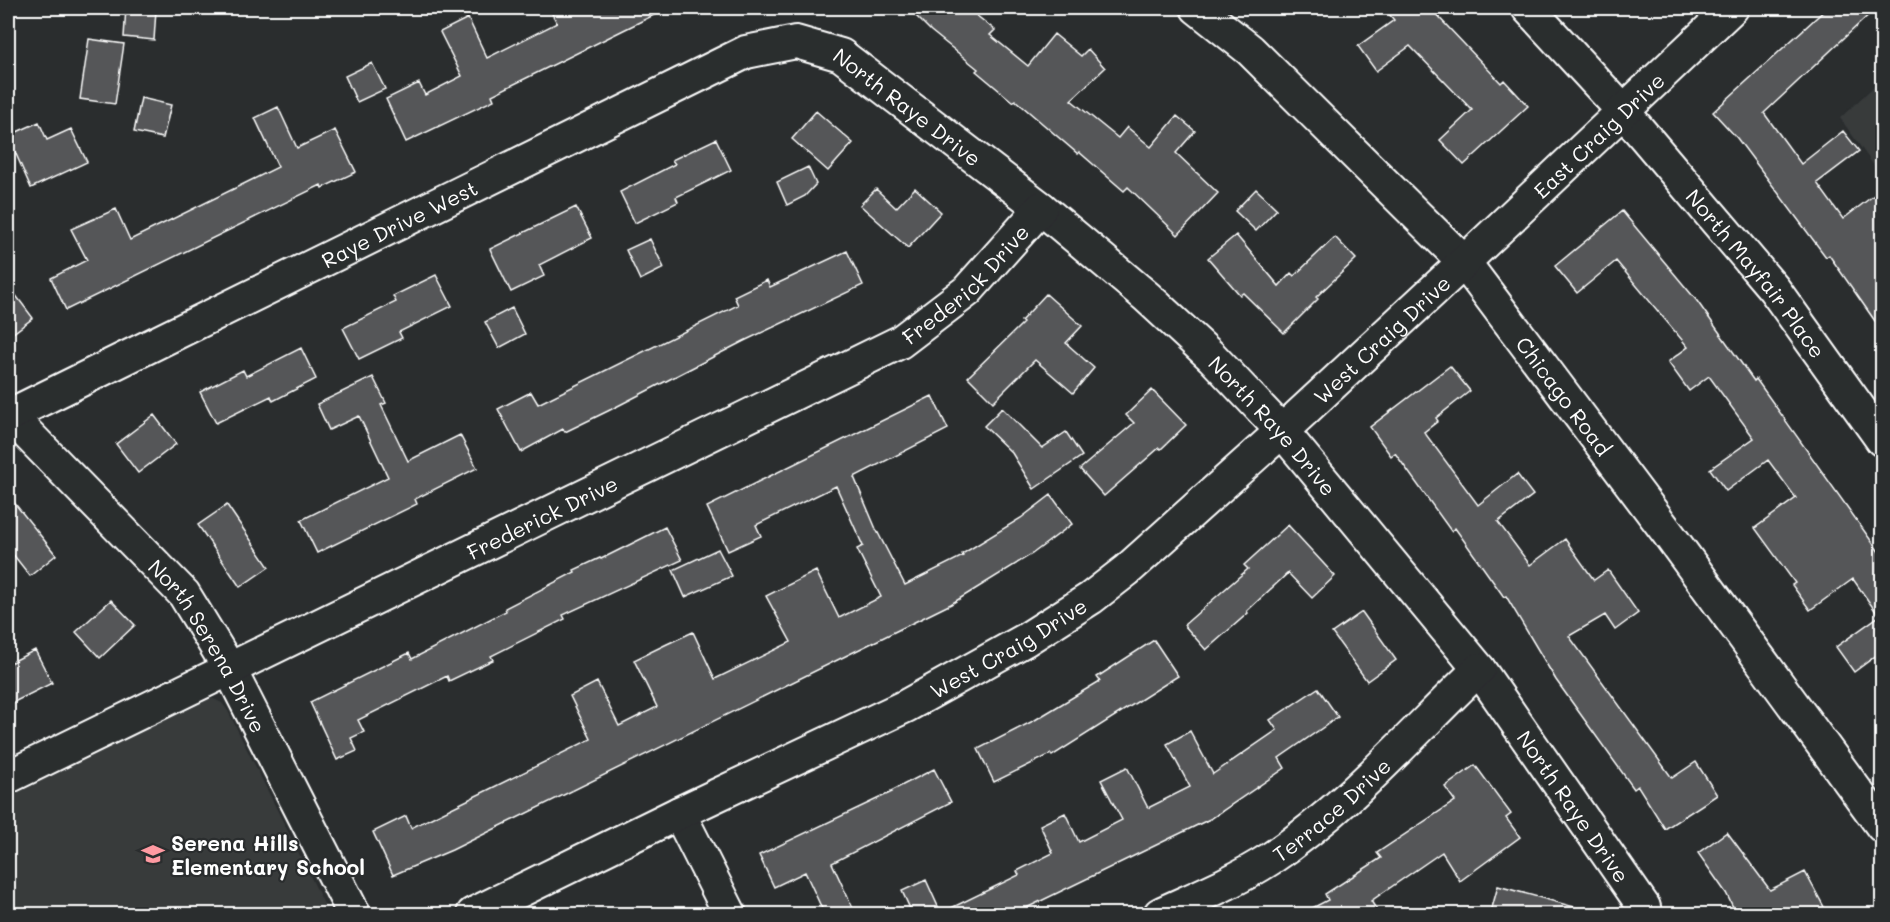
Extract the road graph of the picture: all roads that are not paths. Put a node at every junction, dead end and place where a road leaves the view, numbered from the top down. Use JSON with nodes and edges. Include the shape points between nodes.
{"nodes":[{"id":1,"x":1197,"y":8,"type":"edge"},
{"id":2,"x":1528,"y":8,"type":"edge"},
{"id":3,"x":1732,"y":8,"type":"edge"},
{"id":4,"x":796,"y":42,"type":"joint"},
{"id":5,"x":1622,"y":110,"type":"junction"},
{"id":6,"x":1041,"y":208,"type":"junction"},
{"id":7,"x":1464,"y":262,"type":"junction"},
{"id":8,"x":8,"y":415,"type":"edge"},
{"id":9,"x":1282,"y":431,"type":"junction"},
{"id":10,"x":1882,"y":440,"type":"edge"},
{"id":11,"x":229,"y":668,"type":"junction"},
{"id":12,"x":1479,"y":669,"type":"junction"},
{"id":13,"x":8,"y":777,"type":"edge"},
{"id":14,"x":680,"y":813,"type":"junction"},
{"id":15,"x":1882,"y":826,"type":"edge"},
{"id":16,"x":354,"y":915,"type":"edge"},
{"id":17,"x":473,"y":915,"type":"edge"},
{"id":18,"x":730,"y":915,"type":"edge"},
{"id":19,"x":1160,"y":915,"type":"edge"},
{"id":20,"x":1645,"y":915,"type":"edge"}],
"edges":[{"from":1,"to":7,"type":"street","name":"Chicago Road","via":[[1250,50]]},
{"from":2,"to":5,"type":"street","name":"North Mayfair Place"},
{"from":3,"to":5,"type":"street","name":"East Craig Drive"},
{"from":4,"to":6,"type":"street","name":"North Raye Drive","via":[[842,56]]},
{"from":4,"to":8,"type":"street","name":"Raye Drive West","via":[[746,52]]},
{"from":5,"to":7,"type":"street","name":"East Craig Drive"},
{"from":5,"to":10,"type":"street","name":"North Mayfair Place","via":[[1774,289]]},
{"from":6,"to":9,"type":"street","name":"North Raye Drive","via":[[1212,357]]},
{"from":6,"to":11,"type":"street","name":"Frederick Drive","via":[[967,291],[900,342]]},
{"from":7,"to":9,"type":"street","name":"West Craig Drive"},
{"from":7,"to":15,"type":"street","name":"Chicago Road"},
{"from":8,"to":11,"type":"street","name":"North Serena Drive","via":[[184,594]]},
{"from":9,"to":12,"type":"street","name":"North Raye Drive"},
{"from":9,"to":14,"type":"street","name":"West Craig Drive","via":[[1127,570],[1059,620],[906,706]]},
{"from":11,"to":13,"type":"street","name":"Frederick Drive"},
{"from":11,"to":16,"type":"street","name":"North Serena Drive"},
{"from":12,"to":19,"type":"street","name":"Terrace Drive","via":[[1309,831],[1251,870]]},
{"from":12,"to":20,"type":"street","name":"North Raye Drive","via":[[1644,908]]},
{"from":14,"to":17,"type":"street","name":"West Craig Drive"},
{"from":14,"to":18,"type":"street"}]}
